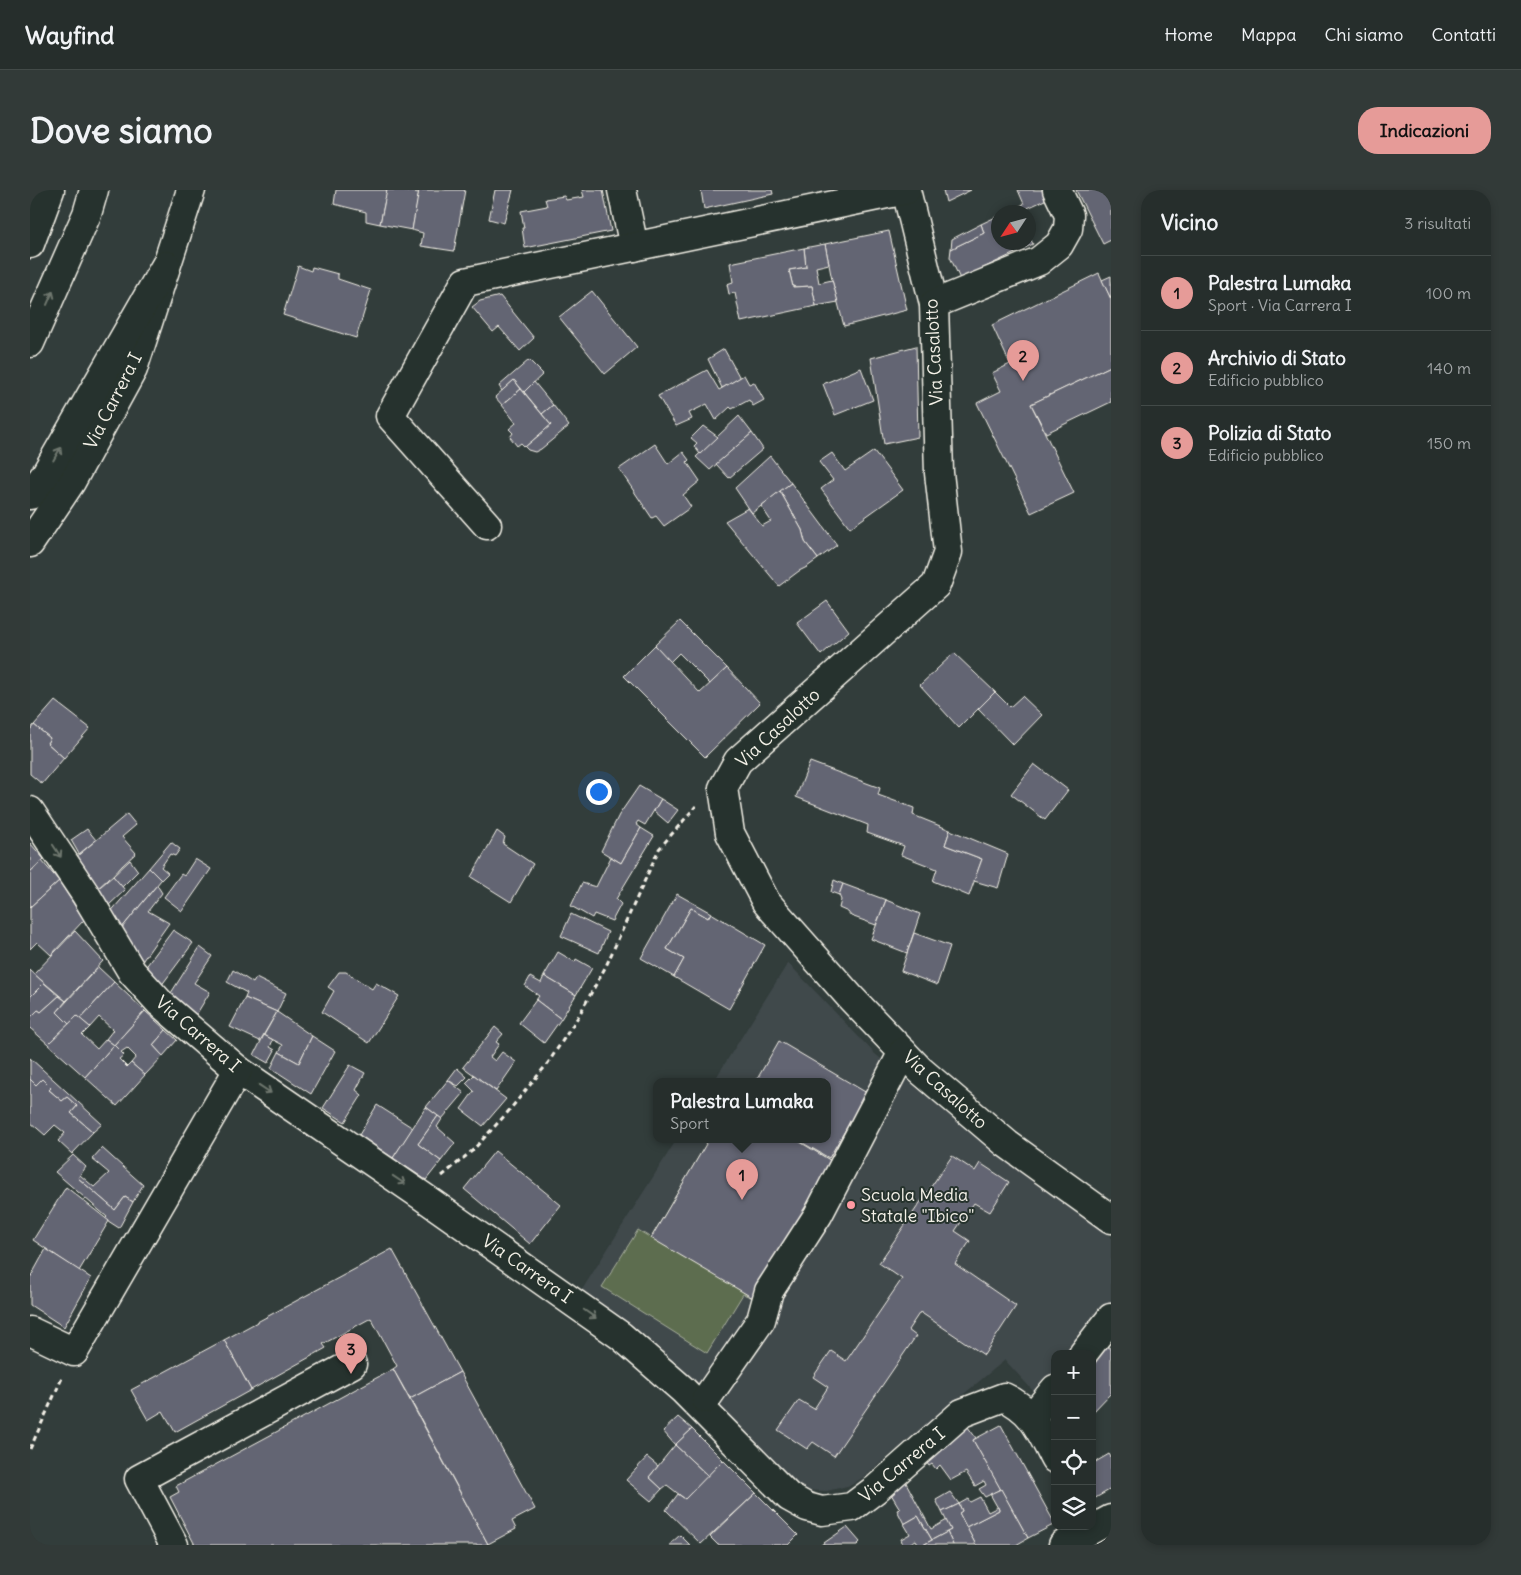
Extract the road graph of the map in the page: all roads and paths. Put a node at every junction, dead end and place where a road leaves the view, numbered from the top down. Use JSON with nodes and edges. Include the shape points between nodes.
{"nodes":[{"id":1,"x":50,"y":190,"type":"edge"},
{"id":2,"x":94,"y":190,"type":"edge"},
{"id":3,"x":191,"y":190,"type":"edge"},
{"id":4,"x":622,"y":190,"type":"edge"},
{"id":5,"x":906,"y":190,"type":"edge"},
{"id":6,"x":1057,"y":190,"type":"edge"},
{"id":7,"x":30,"y":244,"type":"edge"},
{"id":8,"x":634,"y":247,"type":"junction"},
{"id":9,"x":166,"y":265,"type":"junction"},
{"id":10,"x":934,"y":304,"type":"junction"},
{"id":11,"x":30,"y":343,"type":"edge"},
{"id":12,"x":30,"y":495,"type":"edge"},
{"id":13,"x":487,"y":525,"type":"dead end"},
{"id":14,"x":30,"y":543,"type":"edge"},
{"id":15,"x":723,"y":788,"type":"junction"},
{"id":16,"x":30,"y":810,"type":"edge"},
{"id":17,"x":903,"y":1052,"type":"junction"},
{"id":18,"x":238,"y":1070,"type":"junction"},
{"id":19,"x":422,"y":1196,"type":"junction"},
{"id":20,"x":1111,"y":1218,"type":"edge"},
{"id":21,"x":1111,"y":1318,"type":"edge"},
{"id":22,"x":30,"y":1331,"type":"edge"},
{"id":23,"x":1086,"y":1350,"type":"edge"},
{"id":24,"x":74,"y":1352,"type":"junction"},
{"id":25,"x":352,"y":1364,"type":"dead end"},
{"id":26,"x":1051,"y":1394,"type":"edge"},
{"id":27,"x":706,"y":1399,"type":"dead end"},
{"id":28,"x":1032,"y":1417,"type":"junction"},
{"id":29,"x":30,"y":1449,"type":"edge"},
{"id":30,"x":1051,"y":1452,"type":"edge"},
{"id":31,"x":1096,"y":1530,"type":"edge"},
{"id":32,"x":174,"y":1545,"type":"edge"},
{"id":33,"x":1063,"y":1545,"type":"edge"}],
"edges":[{"from":1,"to":7,"type":"main road"},
{"from":11,"to":2,"type":"main road","one_way":true,"via":[[87,214]]},
{"from":3,"to":9,"type":"main road","name":"Via Carrera I"},
{"from":4,"to":8,"type":"main road"},
{"from":5,"to":8,"type":"main road"},
{"from":5,"to":10,"type":"main road","name":"Via Casalotto"},
{"from":6,"to":10,"type":"main road","via":[[1069,215],[1068,230],[1059,245],[1038,261]]},
{"from":8,"to":13,"type":"main road","via":[[465,282],[390,416]]},
{"from":12,"to":9,"type":"main road","one_way":true,"via":[[45,475]]},
{"from":9,"to":14,"type":"main road","name":"Via Carrera I","via":[[133,369],[71,482]]},
{"from":10,"to":15,"type":"main road","name":"Via Casalotto","via":[[939,474],[948,552],[936,585],[738,761]]},
{"from":15,"to":17,"type":"main road","name":"Via Casalotto","via":[[730,833],[766,902]]},
{"from":15,"to":19,"type":"path","via":[[705,796],[660,849],[606,966],[548,1063],[472,1151],[449,1168]]},
{"from":16,"to":18,"type":"main road","name":"Via Carrera I","one_way":true,"via":[[132,972],[160,1003]]},
{"from":17,"to":20,"type":"main road","name":"Via Casalotto","via":[[1006,1144]]},
{"from":17,"to":27,"type":"main road","via":[[818,1215],[769,1291],[761,1320]]},
{"from":18,"to":19,"type":"main road","name":"Via Carrera I","one_way":true},
{"from":18,"to":24,"type":"main road"},
{"from":19,"to":28,"type":"main road","name":"Via Carrera I","one_way":true,"via":[[621,1336],[683,1390],[789,1497],[807,1508],[822,1511],[852,1507],[962,1413],[1004,1397]]},
{"from":21,"to":23,"type":"main road"},
{"from":22,"to":24,"type":"main road"},
{"from":24,"to":29,"type":"path"},
{"from":25,"to":32,"type":"main road","via":[[139,1479]]},
{"from":26,"to":28,"type":"main road"},
{"from":28,"to":30,"type":"main road","name":"Via Carrera I"},
{"from":31,"to":33,"type":"main road"}]}
